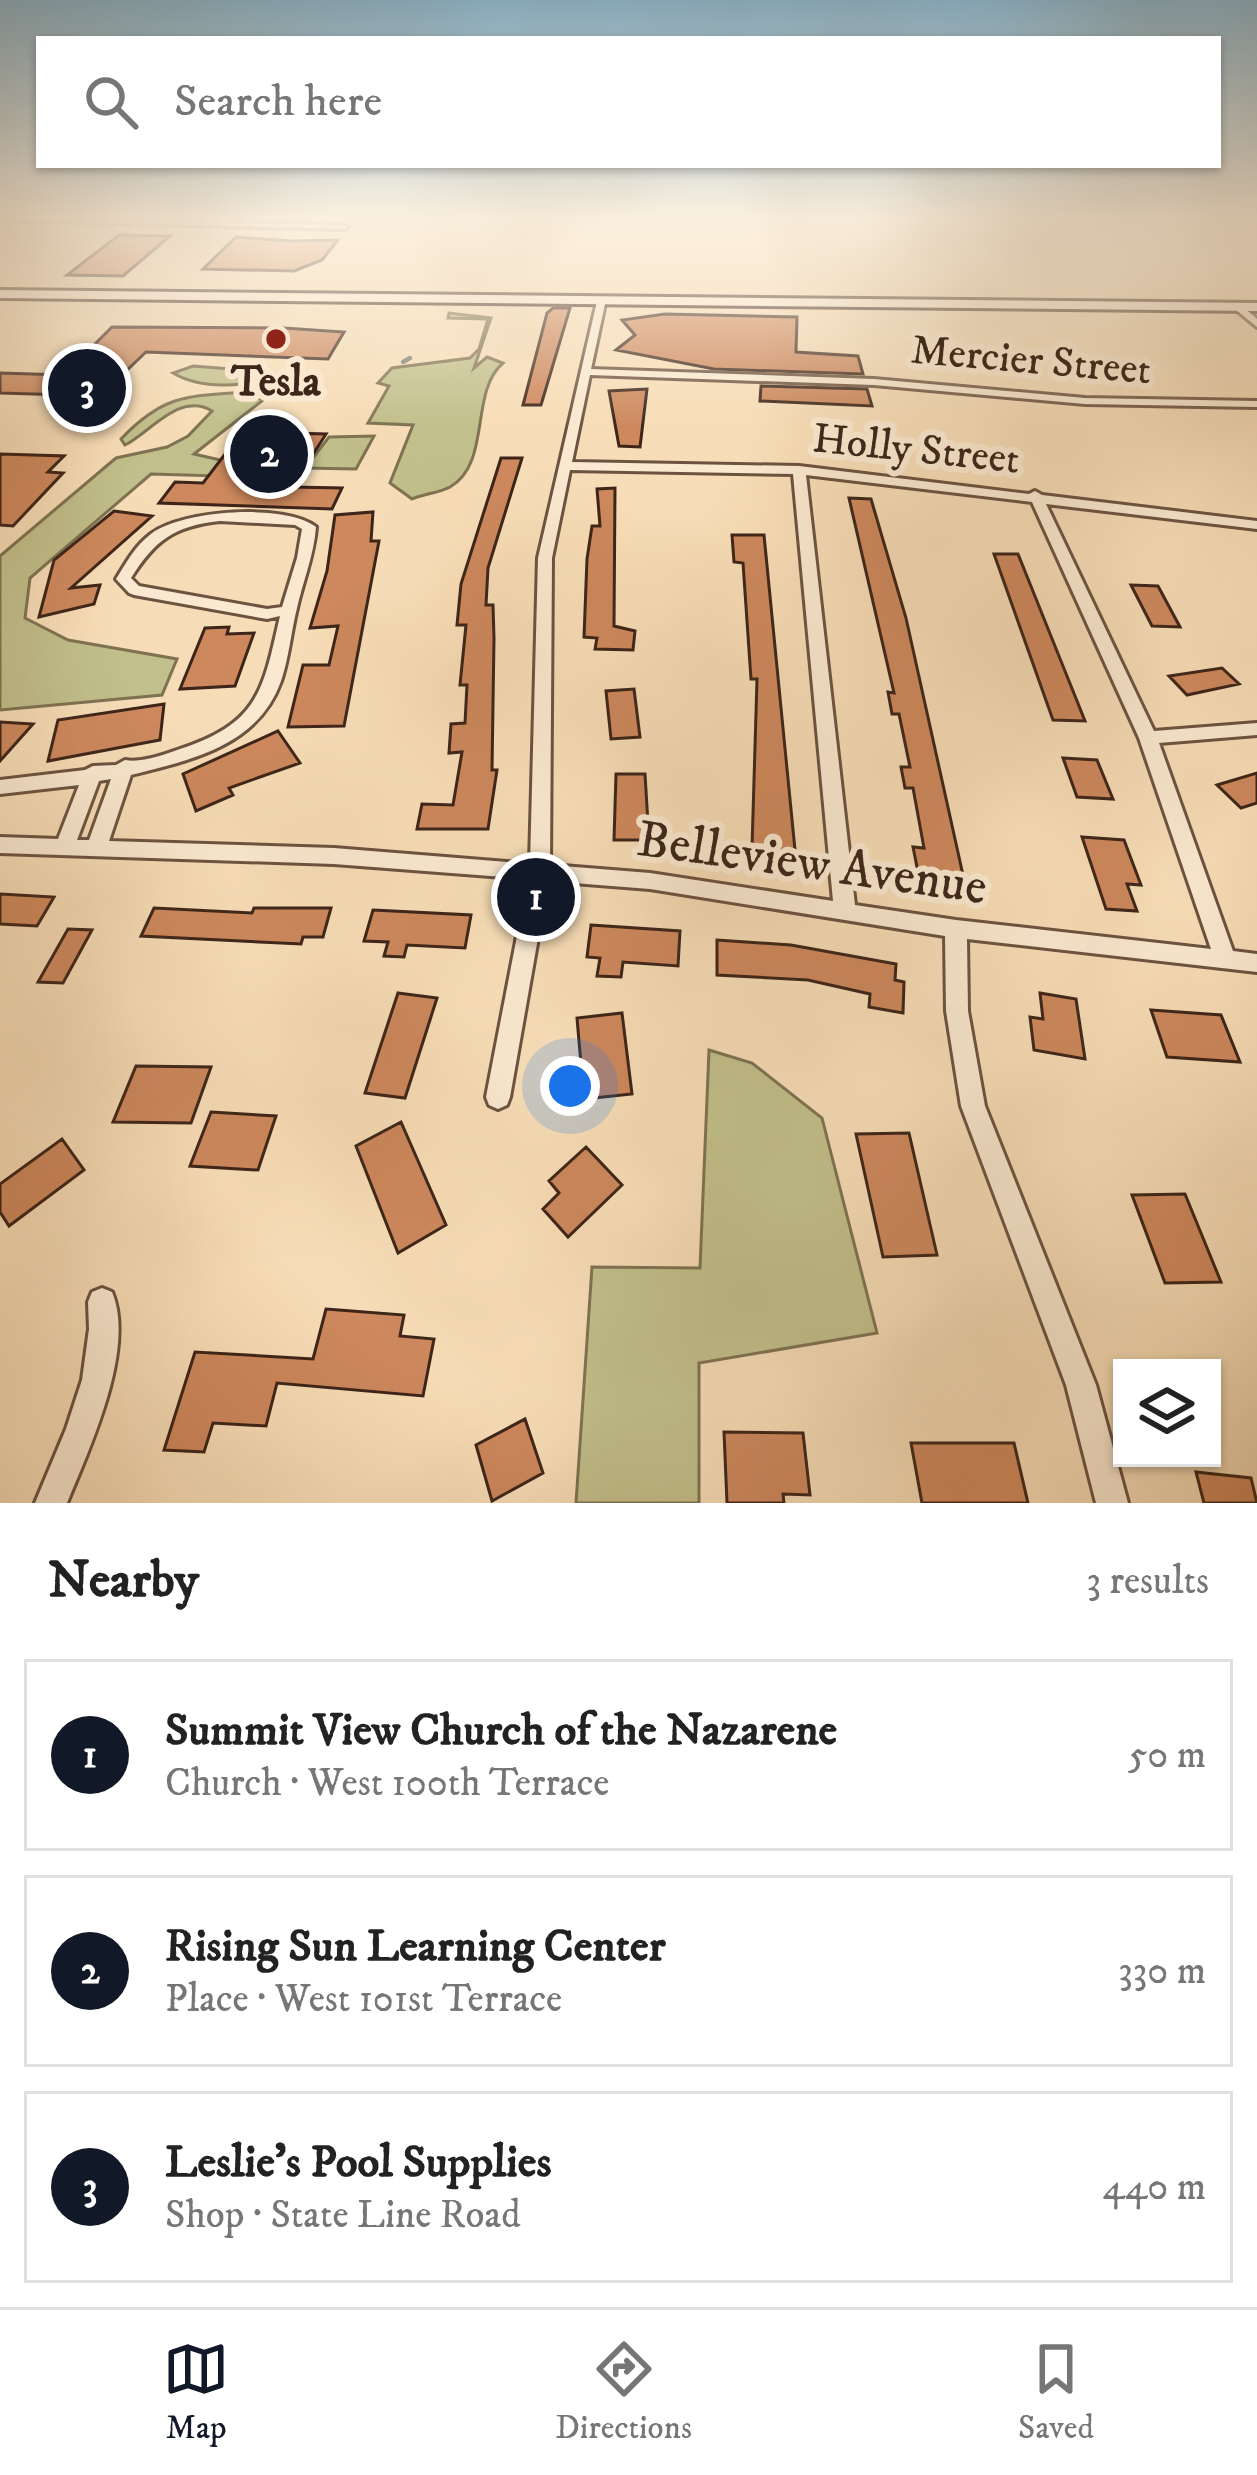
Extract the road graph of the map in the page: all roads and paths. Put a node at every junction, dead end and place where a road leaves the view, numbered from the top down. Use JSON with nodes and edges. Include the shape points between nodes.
{"nodes":[{"id":1,"x":0,"y":291,"type":"edge"},
{"id":2,"x":601,"y":299,"type":"junction"},
{"id":3,"x":1238,"y":307,"type":"junction"},
{"id":4,"x":1257,"y":307,"type":"edge"},
{"id":5,"x":1257,"y":324,"type":"edge"},
{"id":6,"x":585,"y":373,"type":"junction"},
{"id":7,"x":1257,"y":404,"type":"edge"},
{"id":8,"x":565,"y":466,"type":"junction"},
{"id":9,"x":800,"y":470,"type":"junction"},
{"id":10,"x":1035,"y":495,"type":"junction"},
{"id":11,"x":1257,"y":525,"type":"edge"},
{"id":12,"x":289,"y":610,"type":"junction"},
{"id":13,"x":1257,"y":729,"type":"edge"},
{"id":14,"x":1148,"y":738,"type":"junction"},
{"id":15,"x":124,"y":766,"type":"junction"},
{"id":16,"x":93,"y":773,"type":"junction"},
{"id":17,"x":0,"y":787,"type":"edge"},
{"id":18,"x":65,"y":844,"type":"junction"},
{"id":19,"x":0,"y":845,"type":"edge"},
{"id":20,"x":97,"y":845,"type":"junction"},
{"id":21,"x":540,"y":871,"type":"junction"},
{"id":22,"x":845,"y":912,"type":"junction"},
{"id":23,"x":956,"y":929,"type":"junction"},
{"id":24,"x":1226,"y":961,"type":"junction"},
{"id":25,"x":1257,"y":963,"type":"edge"},
{"id":26,"x":498,"y":1097,"type":"dead end"},
{"id":27,"x":102,"y":1302,"type":"dead end"},
{"id":28,"x":51,"y":1503,"type":"edge"},
{"id":29,"x":1112,"y":1503,"type":"edge"}],
"edges":[{"from":1,"to":2,"type":"main road"},
{"from":2,"to":3,"type":"main road"},
{"from":2,"to":6,"type":"street"},
{"from":3,"to":4,"type":"main road"},
{"from":3,"to":5,"type":"street"},
{"from":6,"to":7,"type":"street","name":"Mercier Street"},
{"from":6,"to":8,"type":"street"},
{"from":8,"to":9,"type":"street","name":"Holly Street"},
{"from":8,"to":21,"type":"street","via":[[544,558]]},
{"from":9,"to":10,"type":"street","name":"Holly Street"},
{"from":9,"to":22,"type":"street"},
{"from":10,"to":11,"type":"street","name":"Holly Street"},
{"from":10,"to":14,"type":"street"},
{"from":12,"to":12,"type":"street","via":[[309,539],[309,527],[298,520],[193,518],[167,526],[123,579],[154,595],[267,614]]},
{"from":12,"to":15,"type":"street","via":[[272,686],[251,719],[193,751]]},
{"from":13,"to":14,"type":"street"},
{"from":14,"to":24,"type":"street"},
{"from":15,"to":16,"type":"street"},
{"from":15,"to":20,"type":"street"},
{"from":16,"to":17,"type":"street"},
{"from":16,"to":18,"type":"street"},
{"from":18,"to":19,"type":"street","name":"Belleview Avenue"},
{"from":18,"to":20,"type":"street","name":"Belleview Avenue"},
{"from":20,"to":21,"type":"street","name":"Belleview Avenue"},
{"from":21,"to":22,"type":"street","name":"Belleview Avenue"},
{"from":21,"to":26,"type":"street"},
{"from":22,"to":23,"type":"street","name":"Belleview Avenue"},
{"from":23,"to":24,"type":"street","name":"Belleview Avenue"},
{"from":23,"to":29,"type":"street","via":[[957,1011],[973,1106],[1081,1385]]},
{"from":24,"to":25,"type":"street","name":"Belleview Avenue"},
{"from":27,"to":28,"type":"street","via":[[107,1342],[97,1389]]}]}
